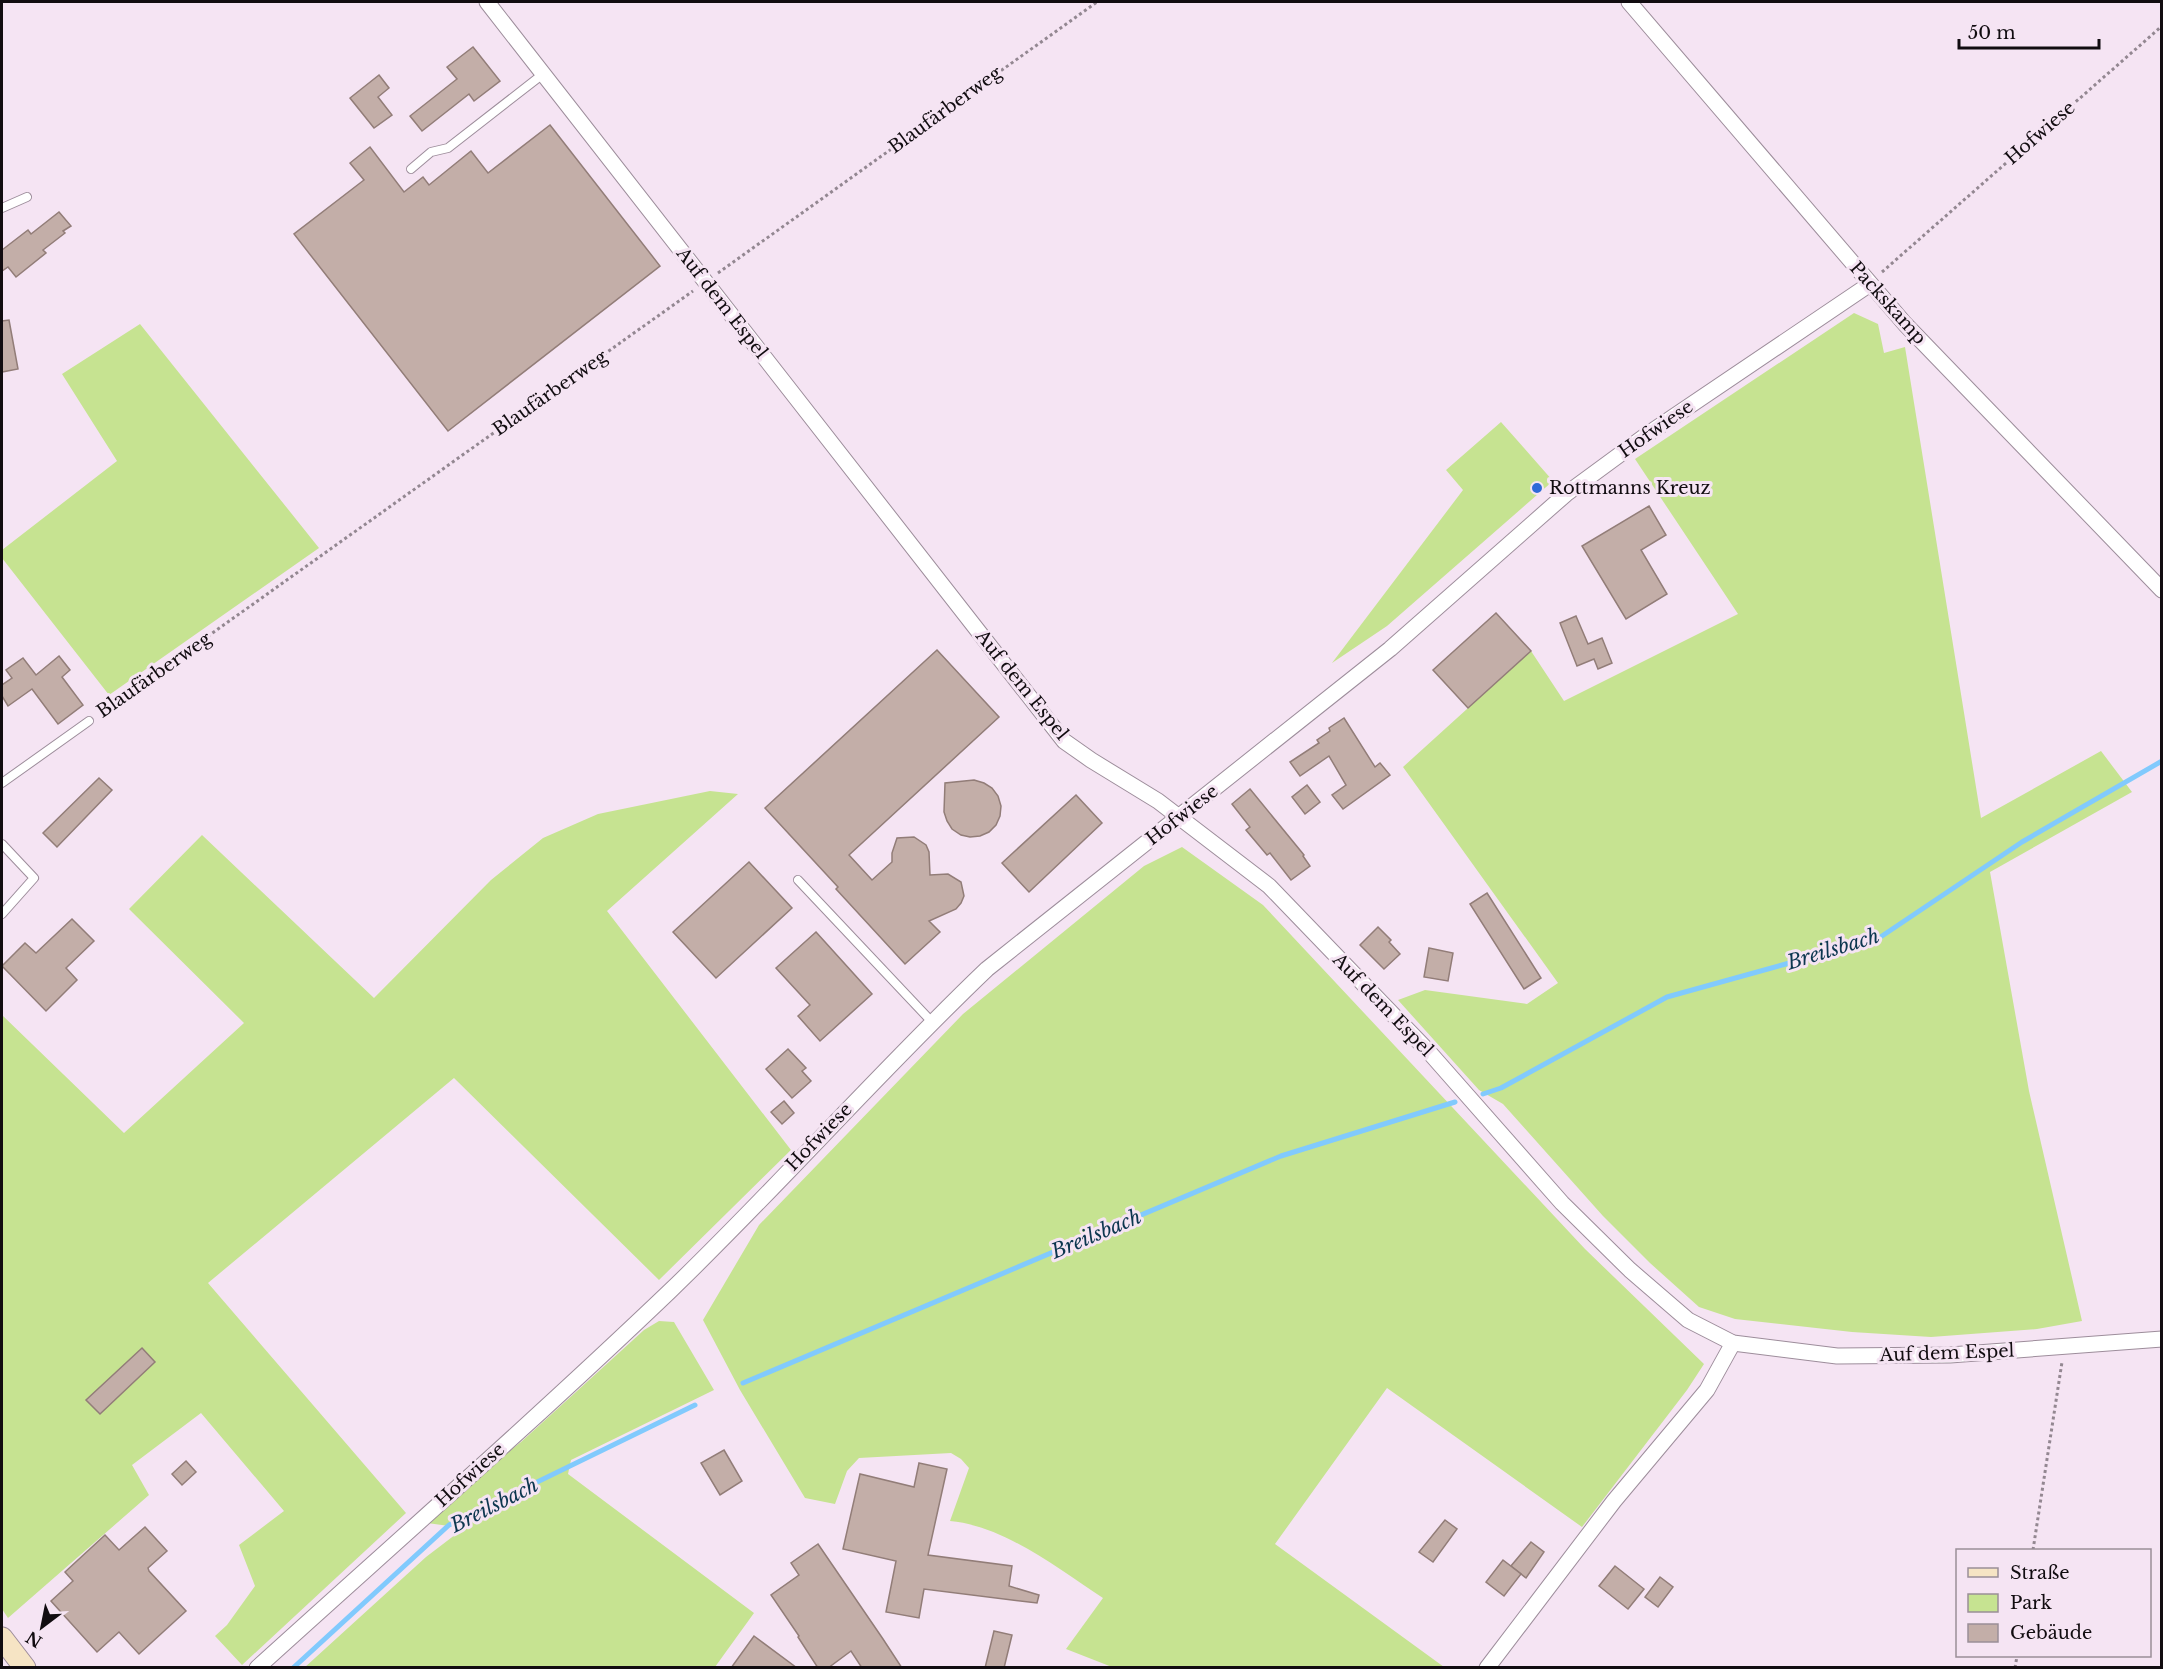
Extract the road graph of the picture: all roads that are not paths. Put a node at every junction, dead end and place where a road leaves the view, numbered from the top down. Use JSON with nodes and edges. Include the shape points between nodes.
{"nodes":[{"id":1,"x":487,"y":2,"type":"edge"},
{"id":2,"x":1629,"y":2,"type":"edge"},
{"id":3,"x":543,"y":74,"type":"junction"},
{"id":4,"x":411,"y":169,"type":"dead end"},
{"id":5,"x":27,"y":197,"type":"dead end"},
{"id":6,"x":2,"y":208,"type":"edge"},
{"id":7,"x":1870,"y":284,"type":"junction"},
{"id":8,"x":2162,"y":590,"type":"edge"},
{"id":9,"x":89,"y":721,"type":"road end"},
{"id":10,"x":2,"y":783,"type":"edge"},
{"id":11,"x":1179,"y":818,"type":"junction"},
{"id":12,"x":2,"y":844,"type":"edge"},
{"id":13,"x":798,"y":880,"type":"dead end"},
{"id":14,"x":2,"y":914,"type":"edge"},
{"id":15,"x":932,"y":1022,"type":"junction"},
{"id":16,"x":2162,"y":1339,"type":"edge"},
{"id":17,"x":1733,"y":1344,"type":"junction"},
{"id":18,"x":2,"y":1638,"type":"edge"},
{"id":19,"x":25,"y":1668,"type":"edge"},
{"id":20,"x":257,"y":1668,"type":"edge"},
{"id":21,"x":1487,"y":1668,"type":"edge"}],
"edges":[{"from":1,"to":3,"type":"street","name":"Auf dem Espel"},
{"from":2,"to":7,"type":"street","name":"Packskamp"},
{"from":3,"to":4,"type":"lane","via":[[448,148],[431,152]]},
{"from":3,"to":11,"type":"street","name":"Auf dem Espel","via":[[1064,741]]},
{"from":5,"to":6,"type":"lane"},
{"from":7,"to":8,"type":"street","name":"Packskamp"},
{"from":7,"to":11,"type":"street","name":"Hofwiese","via":[[1566,494],[1390,649]]},
{"from":9,"to":10,"type":"lane","name":"Blaufärberweg"},
{"from":11,"to":15,"type":"street","name":"Hofwiese","via":[[987,969]]},
{"from":11,"to":17,"type":"street","name":"Auf dem Espel","via":[[1269,886],[1429,1052],[1562,1203],[1630,1270],[1688,1320]]},
{"from":12,"to":14,"type":"lane","via":[[34,878]]},
{"from":13,"to":15,"type":"lane"},
{"from":15,"to":20,"type":"street","name":"Hofwiese","via":[[671,1290]]},
{"from":16,"to":17,"type":"street","name":"Auf dem Espel","via":[[1950,1355],[1837,1356]]},
{"from":17,"to":21,"type":"street","via":[[1707,1390],[1614,1501]]},
{"from":18,"to":19,"type":"street"}]}
